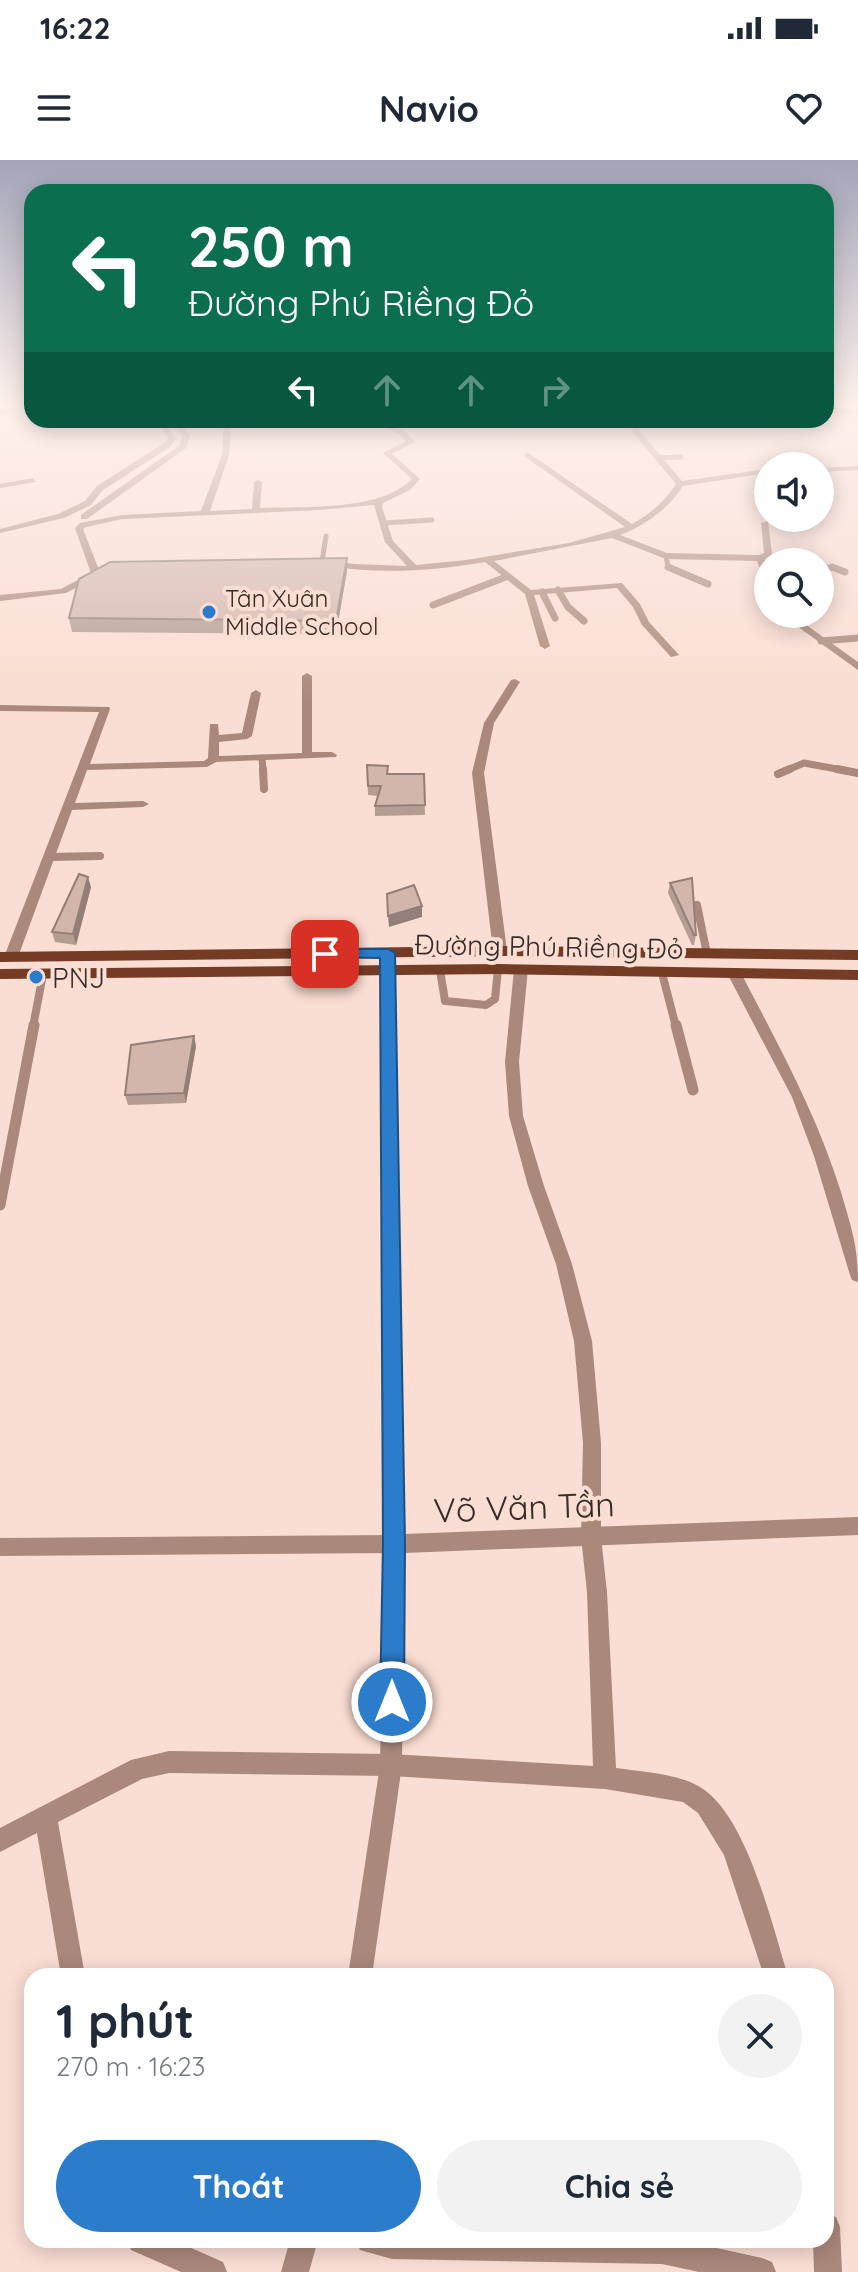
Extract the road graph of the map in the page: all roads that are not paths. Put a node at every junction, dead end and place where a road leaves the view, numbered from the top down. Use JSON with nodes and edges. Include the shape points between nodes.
{"nodes":[{"id":1,"x":83,"y":506,"type":"edge"},
{"id":2,"x":98,"y":506,"type":"edge"},
{"id":3,"x":207,"y":506,"type":"edge"},
{"id":4,"x":256,"y":506,"type":"edge"},
{"id":5,"x":343,"y":506,"type":"edge"},
{"id":6,"x":380,"y":506,"type":"edge"},
{"id":7,"x":600,"y":506,"type":"edge"},
{"id":8,"x":664,"y":506,"type":"edge"},
{"id":9,"x":256,"y":510,"type":"junction"},
{"id":10,"x":205,"y":512,"type":"junction"},
{"id":11,"x":432,"y":520,"type":"dead end"},
{"id":12,"x":384,"y":523,"type":"junction"},
{"id":13,"x":79,"y":528,"type":"junction"},
{"id":14,"x":632,"y":528,"type":"junction"},
{"id":15,"x":0,"y":531,"type":"edge"},
{"id":16,"x":610,"y":534,"type":"junction"},
{"id":17,"x":326,"y":536,"type":"dead end"},
{"id":18,"x":666,"y":556,"type":"junction"},
{"id":19,"x":486,"y":559,"type":"junction"},
{"id":20,"x":317,"y":562,"type":"joint"},
{"id":21,"x":754,"y":562,"type":"edge"},
{"id":22,"x":412,"y":566,"type":"junction"},
{"id":23,"x":834,"y":567,"type":"edge"},
{"id":24,"x":106,"y":569,"type":"edge"},
{"id":25,"x":845,"y":572,"type":"dead end"},
{"id":26,"x":96,"y":574,"type":"junction"},
{"id":27,"x":506,"y":577,"type":"junction"},
{"id":28,"x":708,"y":584,"type":"dead end"},
{"id":29,"x":558,"y":590,"type":"junction"},
{"id":30,"x":542,"y":592,"type":"junction"},
{"id":31,"x":529,"y":593,"type":"junction"},
{"id":32,"x":0,"y":598,"type":"edge"},
{"id":33,"x":433,"y":605,"type":"dead end"},
{"id":34,"x":555,"y":618,"type":"dead end"},
{"id":35,"x":584,"y":621,"type":"dead end"},
{"id":36,"x":804,"y":628,"type":"edge"},
{"id":37,"x":858,"y":638,"type":"edge"},
{"id":38,"x":821,"y":641,"type":"junction"},
{"id":39,"x":545,"y":646,"type":"dead end"},
{"id":40,"x":674,"y":655,"type":"dead end"},
{"id":41,"x":858,"y":667,"type":"edge"},
{"id":42,"x":307,"y":676,"type":"dead end"},
{"id":43,"x":515,"y":682,"type":"dead end"},
{"id":44,"x":256,"y":693,"type":"dead end"},
{"id":45,"x":0,"y":708,"type":"edge"},
{"id":46,"x":214,"y":726,"type":"dead end"},
{"id":47,"x":214,"y":739,"type":"junction"},
{"id":48,"x":332,"y":755,"type":"dead end"},
{"id":49,"x":307,"y":756,"type":"junction"},
{"id":50,"x":262,"y":758,"type":"junction"},
{"id":51,"x":213,"y":759,"type":"junction"},
{"id":52,"x":81,"y":767,"type":"junction"},
{"id":53,"x":858,"y":773,"type":"edge"},
{"id":54,"x":778,"y":774,"type":"dead end"},
{"id":55,"x":264,"y":789,"type":"dead end"},
{"id":56,"x":143,"y":804,"type":"dead end"},
{"id":57,"x":67,"y":807,"type":"junction"},
{"id":58,"x":100,"y":856,"type":"dead end"},
{"id":59,"x":51,"y":857,"type":"junction"},
{"id":60,"x":697,"y":905,"type":"edge"},
{"id":61,"x":707,"y":954,"type":"junction"},
{"id":62,"x":858,"y":955,"type":"edge"},
{"id":63,"x":6,"y":957,"type":"edge"},
{"id":64,"x":499,"y":960,"type":"junction"},
{"id":65,"x":387,"y":962,"type":"junction"},
{"id":66,"x":521,"y":969,"type":"junction"},
{"id":67,"x":440,"y":970,"type":"junction"},
{"id":68,"x":662,"y":973,"type":"junction"},
{"id":69,"x":0,"y":974,"type":"edge"},
{"id":70,"x":43,"y":974,"type":"junction"},
{"id":71,"x":735,"y":975,"type":"junction"},
{"id":72,"x":858,"y":975,"type":"edge"},
{"id":73,"x":693,"y":1090,"type":"dead end"},
{"id":74,"x":0,"y":1205,"type":"edge"},
{"id":75,"x":858,"y":1275,"type":"edge"},
{"id":76,"x":858,"y":1526,"type":"edge"},
{"id":77,"x":591,"y":1537,"type":"junction"},
{"id":78,"x":394,"y":1544,"type":"junction"},
{"id":79,"x":0,"y":1547,"type":"edge"},
{"id":80,"x":391,"y":1765,"type":"junction"},
{"id":81,"x":605,"y":1778,"type":"junction"},
{"id":82,"x":46,"y":1816,"type":"junction"},
{"id":83,"x":0,"y":1840,"type":"edge"},
{"id":84,"x":72,"y":1968,"type":"edge"},
{"id":85,"x":361,"y":1968,"type":"edge"},
{"id":86,"x":773,"y":1968,"type":"edge"},
{"id":87,"x":159,"y":2248,"type":"edge"},
{"id":88,"x":302,"y":2248,"type":"edge"},
{"id":89,"x":554,"y":2248,"type":"edge"},
{"id":90,"x":827,"y":2248,"type":"edge"},
{"id":91,"x":213,"y":2272,"type":"edge"},
{"id":92,"x":295,"y":2272,"type":"edge"},
{"id":93,"x":762,"y":2272,"type":"edge"},
{"id":94,"x":828,"y":2272,"type":"edge"}],
"edges":[{"from":1,"to":15,"type":"street"},
{"from":2,"to":13,"type":"street","via":[[79,519]]},
{"from":3,"to":10,"type":"street"},
{"from":4,"to":9,"type":"street"},
{"from":5,"to":9,"type":"street"},
{"from":6,"to":12,"type":"street"},
{"from":7,"to":14,"type":"street"},
{"from":8,"to":14,"type":"street"},
{"from":9,"to":10,"type":"street"},
{"from":10,"to":13,"type":"street","via":[[122,517]]},
{"from":11,"to":12,"type":"lane"},
{"from":12,"to":22,"type":"street","via":[[389,542]]},
{"from":13,"to":26,"type":"street"},
{"from":14,"to":16,"type":"street"},
{"from":16,"to":18,"type":"street"},
{"from":16,"to":19,"type":"street"},
{"from":17,"to":20,"type":"lane"},
{"from":18,"to":21,"type":"street"},
{"from":18,"to":28,"type":"lane","via":[[668,567]]},
{"from":19,"to":22,"type":"street"},
{"from":19,"to":27,"type":"street"},
{"from":20,"to":22,"type":"street","via":[[361,568]]},
{"from":23,"to":25,"type":"lane"},
{"from":24,"to":26,"type":"street"},
{"from":26,"to":32,"type":"street","via":[[63,591]]},
{"from":27,"to":31,"type":"street"},
{"from":27,"to":33,"type":"lane"},
{"from":29,"to":30,"type":"street"},
{"from":29,"to":35,"type":"lane"},
{"from":29,"to":40,"type":"street","via":[[622,587]]},
{"from":30,"to":31,"type":"street"},
{"from":30,"to":34,"type":"lane"},
{"from":31,"to":39,"type":"street"},
{"from":36,"to":38,"type":"street"},
{"from":37,"to":38,"type":"lane"},
{"from":38,"to":41,"type":"street"},
{"from":42,"to":49,"type":"street"},
{"from":43,"to":64,"type":"street","via":[[489,723],[478,773]]},
{"from":44,"to":47,"type":"street","via":[[247,736]]},
{"from":45,"to":52,"type":"street","via":[[105,709]]},
{"from":46,"to":47,"type":"street"},
{"from":47,"to":51,"type":"street"},
{"from":48,"to":49,"type":"street"},
{"from":49,"to":50,"type":"street"},
{"from":50,"to":51,"type":"street"},
{"from":50,"to":55,"type":"lane"},
{"from":51,"to":52,"type":"street","via":[[207,764]]},
{"from":52,"to":57,"type":"street"},
{"from":53,"to":54,"type":"lane","via":[[804,763]]},
{"from":56,"to":57,"type":"street"},
{"from":57,"to":59,"type":"street"},
{"from":58,"to":59,"type":"lane"},
{"from":59,"to":63,"type":"street"},
{"from":60,"to":61,"type":"lane"},
{"from":61,"to":62,"type":"main road","name":"Đường Phú Riềng Đỏ"},
{"from":61,"to":64,"type":"main road","name":"Đường Phú Riềng Đỏ"},
{"from":63,"to":65,"type":"main road","name":"Đường Phú Riềng Đỏ"},
{"from":64,"to":65,"type":"main road","name":"Đường Phú Riềng Đỏ"},
{"from":64,"to":66,"type":"main road","name":"Đường Phú Riềng Đỏ"},
{"from":64,"to":67,"type":"main road","name":"Đường Phú Riềng Đỏ"},
{"from":64,"to":67,"type":"lane","via":[[495,999],[486,1005],[445,1001]]},
{"from":65,"to":67,"type":"main road","name":"Đường Phú Riềng Đỏ"},
{"from":65,"to":70,"type":"main road","name":"Đường Phú Riềng Đỏ"},
{"from":65,"to":78,"type":"street"},
{"from":66,"to":68,"type":"main road","name":"Đường Phú Riềng Đỏ"},
{"from":66,"to":77,"type":"street","via":[[512,1062],[516,1116],[583,1341],[592,1443]]},
{"from":68,"to":71,"type":"main road","name":"Đường Phú Riềng Đỏ"},
{"from":68,"to":73,"type":"lane"},
{"from":69,"to":70,"type":"main road","name":"Đường Phú Riềng Đỏ"},
{"from":70,"to":74,"type":"lane"},
{"from":71,"to":72,"type":"main road","name":"Đường Phú Riềng Đỏ"},
{"from":71,"to":75,"type":"street","via":[[799,1097]]},
{"from":76,"to":77,"type":"street","name":"Võ Văn Tần"},
{"from":77,"to":78,"type":"street","name":"Võ Văn Tần"},
{"from":77,"to":81,"type":"street"},
{"from":78,"to":79,"type":"street","name":"Võ Văn Tần"},
{"from":78,"to":80,"type":"street"},
{"from":80,"to":81,"type":"street"},
{"from":80,"to":82,"type":"street","via":[[169,1762],[139,1768]]},
{"from":80,"to":85,"type":"street"},
{"from":81,"to":86,"type":"street","via":[[692,1794],[712,1811],[728,1832]]},
{"from":82,"to":83,"type":"street"},
{"from":82,"to":84,"type":"street"},
{"from":87,"to":91,"type":"street"},
{"from":88,"to":92,"type":"street"},
{"from":89,"to":93,"type":"street","via":[[662,2250]]},
{"from":90,"to":94,"type":"street"}]}
